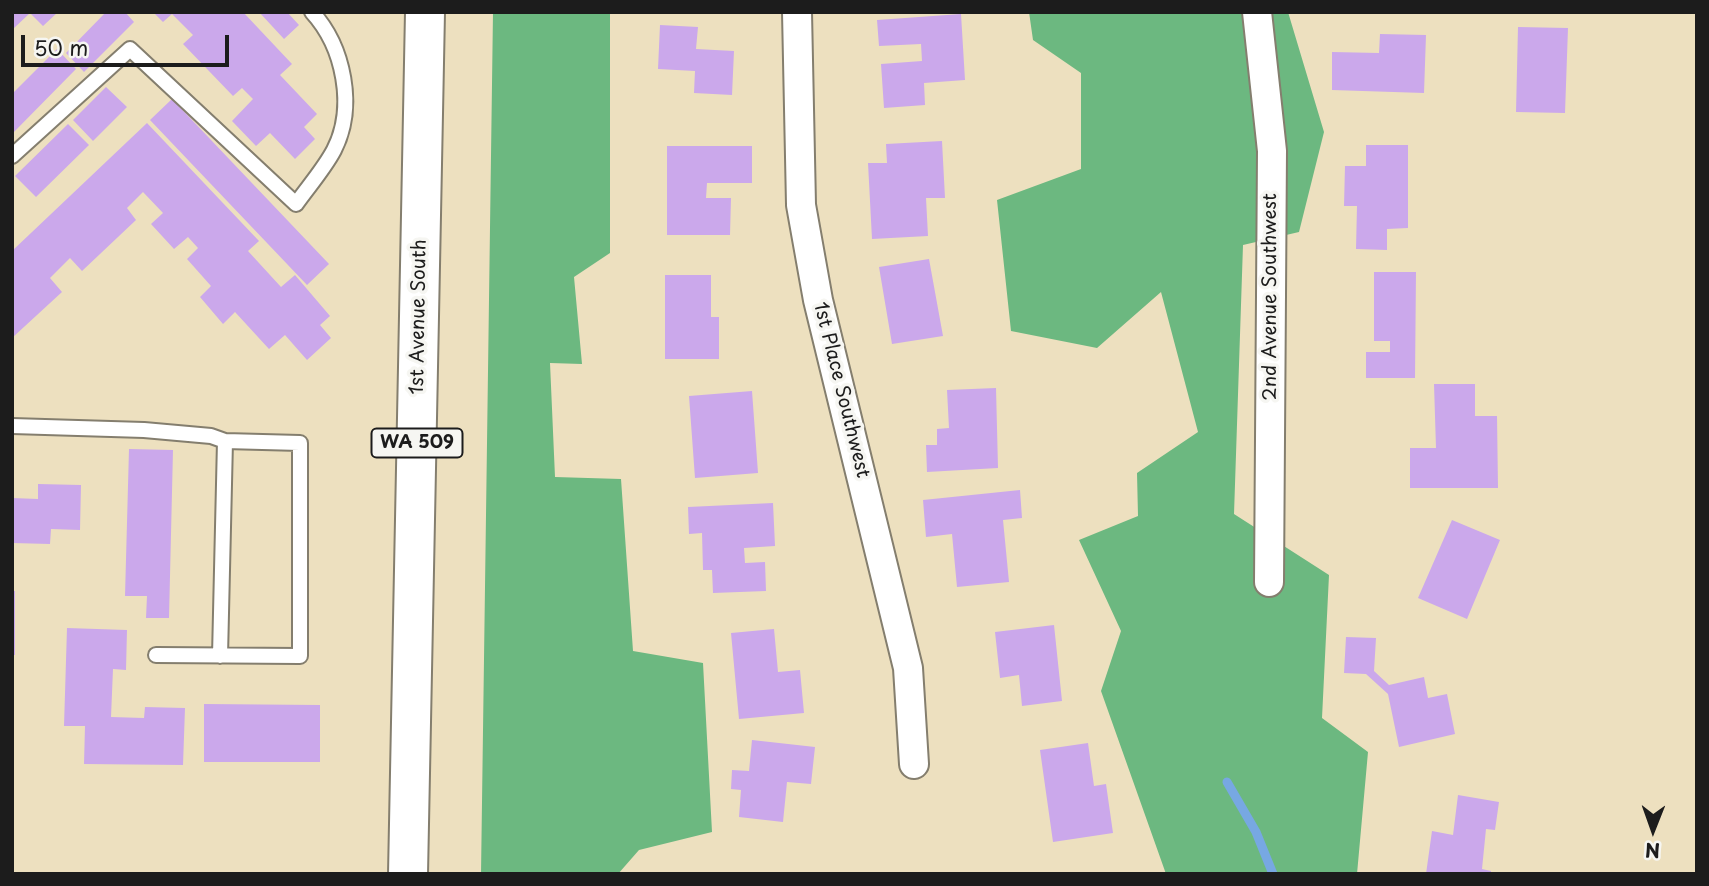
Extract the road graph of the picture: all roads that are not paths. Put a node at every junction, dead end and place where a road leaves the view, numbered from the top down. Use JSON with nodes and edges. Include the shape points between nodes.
{"nodes":[{"id":1,"x":312,"y":12,"type":"edge"},
{"id":2,"x":425,"y":12,"type":"edge"},
{"id":3,"x":797,"y":12,"type":"edge"},
{"id":4,"x":1257,"y":12,"type":"edge"},
{"id":5,"x":12,"y":156,"type":"edge"},
{"id":6,"x":12,"y":426,"type":"edge"},
{"id":7,"x":225,"y":441,"type":"junction"},
{"id":8,"x":1269,"y":582,"type":"dead end"},
{"id":9,"x":156,"y":655,"type":"dead end"},
{"id":10,"x":220,"y":656,"type":"junction"},
{"id":11,"x":914,"y":764,"type":"dead end"},
{"id":12,"x":408,"y":874,"type":"edge"}],
"edges":[{"from":1,"to":5,"type":"lane","via":[[323,24],[344,72],[342,128],[333,151],[296,204],[130,49]]},
{"from":2,"to":12,"type":"main road","name":"1st Avenue South","number":"WA 509"},
{"from":3,"to":11,"type":"street","name":"1st Place Southwest","via":[[801,205],[818,300],[908,668]]},
{"from":4,"to":8,"type":"street","name":"2nd Avenue Southwest","via":[[1272,151]]},
{"from":6,"to":7,"type":"lane","via":[[144,430]]},
{"from":7,"to":10,"type":"lane"},
{"from":7,"to":10,"type":"lane","via":[[300,443],[300,656]]},
{"from":9,"to":10,"type":"lane"}]}
